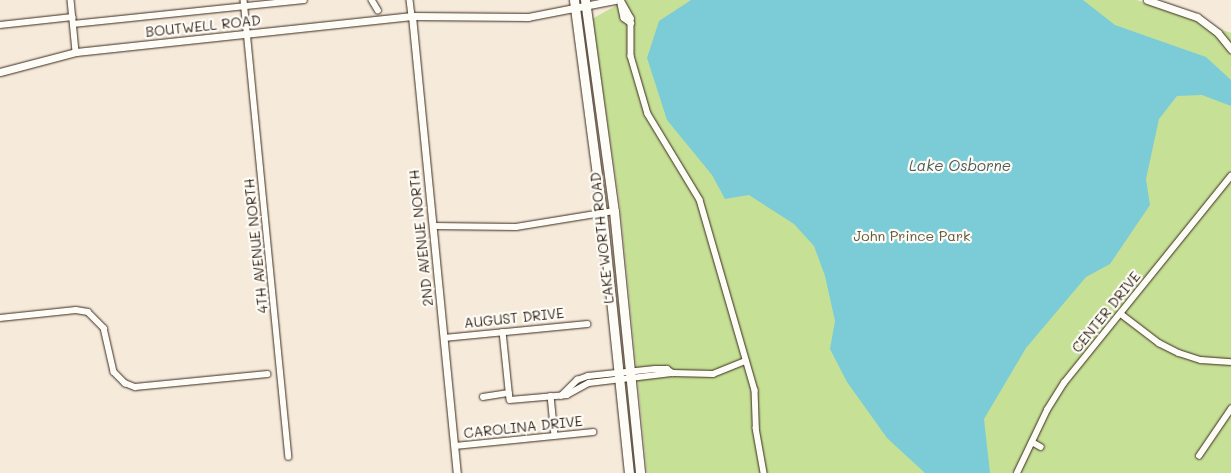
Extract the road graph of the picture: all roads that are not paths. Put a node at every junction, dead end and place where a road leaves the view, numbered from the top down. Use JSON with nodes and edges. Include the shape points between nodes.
{"nodes":[{"id":1,"x":71,"y":0,"type":"edge"},
{"id":2,"x":304,"y":0,"type":"edge"},
{"id":3,"x":372,"y":0,"type":"edge"},
{"id":4,"x":410,"y":0,"type":"edge"},
{"id":5,"x":574,"y":0,"type":"edge"},
{"id":6,"x":615,"y":0,"type":"edge"},
{"id":7,"x":621,"y":0,"type":"edge"},
{"id":8,"x":1147,"y":0,"type":"edge"},
{"id":9,"x":244,"y":3,"type":"edge"},
{"id":10,"x":585,"y":4,"type":"edge"},
{"id":11,"x":378,"y":10,"type":"dead end"},
{"id":12,"x":575,"y":10,"type":"junction"},
{"id":13,"x":412,"y":16,"type":"junction"},
{"id":14,"x":73,"y":17,"type":"junction"},
{"id":15,"x":73,"y":24,"type":"junction"},
{"id":16,"x":0,"y":25,"type":"edge"},
{"id":17,"x":247,"y":34,"type":"junction"},
{"id":18,"x":1231,"y":49,"type":"edge"},
{"id":19,"x":76,"y":52,"type":"junction"},
{"id":20,"x":0,"y":72,"type":"edge"},
{"id":21,"x":1231,"y":176,"type":"edge"},
{"id":22,"x":614,"y":211,"type":"junction"},
{"id":23,"x":602,"y":212,"type":"junction"},
{"id":24,"x":433,"y":226,"type":"junction"},
{"id":25,"x":1121,"y":314,"type":"junction"},
{"id":26,"x":0,"y":318,"type":"edge"},
{"id":27,"x":587,"y":324,"type":"dead end"},
{"id":28,"x":503,"y":332,"type":"junction"},
{"id":29,"x":444,"y":338,"type":"junction"},
{"id":30,"x":745,"y":361,"type":"junction"},
{"id":31,"x":1231,"y":362,"type":"edge"},
{"id":32,"x":267,"y":374,"type":"dead end"},
{"id":33,"x":630,"y":375,"type":"junction"},
{"id":34,"x":620,"y":376,"type":"junction"},
{"id":35,"x":509,"y":393,"type":"junction"},
{"id":36,"x":551,"y":396,"type":"junction"},
{"id":37,"x":483,"y":397,"type":"dead end"},
{"id":38,"x":1231,"y":410,"type":"edge"},
{"id":39,"x":594,"y":432,"type":"dead end"},
{"id":40,"x":556,"y":436,"type":"junction"},
{"id":41,"x":1032,"y":442,"type":"junction"},
{"id":42,"x":455,"y":446,"type":"junction"},
{"id":43,"x":1041,"y":447,"type":"dead end"},
{"id":44,"x":289,"y":456,"type":"dead end"},
{"id":45,"x":1199,"y":456,"type":"dead end"},
{"id":46,"x":457,"y":473,"type":"edge"},
{"id":47,"x":629,"y":473,"type":"edge"},
{"id":48,"x":640,"y":473,"type":"edge"},
{"id":49,"x":764,"y":473,"type":"edge"},
{"id":50,"x":1017,"y":473,"type":"edge"}],
"edges":[{"from":1,"to":14,"type":"street"},
{"from":2,"to":9,"type":"street"},
{"from":3,"to":11,"type":"street"},
{"from":4,"to":13,"type":"street","name":"2ND AVENUE NORTH"},
{"from":5,"to":12,"type":"main road","name":"LAKE WORTH ROAD"},
{"from":6,"to":10,"type":"street","name":"BOUTWELL ROAD"},
{"from":7,"to":30,"type":"street","via":[[624,18],[631,23],[631,56],[648,114],[700,200]]},
{"from":8,"to":18,"type":"street","via":[[1197,17],[1218,33]]},
{"from":9,"to":15,"type":"street"},
{"from":9,"to":17,"type":"street","name":"4TH AVENUE NORTH"},
{"from":10,"to":12,"type":"street","name":"BOUTWELL ROAD"},
{"from":10,"to":22,"type":"main road","name":"LAKE WORTH ROAD"},
{"from":12,"to":13,"type":"street","name":"BOUTWELL ROAD","via":[[528,17]]},
{"from":12,"to":23,"type":"main road","name":"LAKE WORTH ROAD"},
{"from":13,"to":17,"type":"street","name":"BOUTWELL ROAD"},
{"from":13,"to":24,"type":"street","name":"2ND AVENUE NORTH"},
{"from":14,"to":15,"type":"street"},
{"from":14,"to":16,"type":"street"},
{"from":15,"to":19,"type":"street"},
{"from":17,"to":19,"type":"street","name":"BOUTWELL ROAD"},
{"from":17,"to":44,"type":"street","name":"4TH AVENUE NORTH"},
{"from":19,"to":20,"type":"street","name":"BOUTWELL ROAD"},
{"from":21,"to":25,"type":"street","name":"CENTER DRIVE"},
{"from":22,"to":23,"type":"street"},
{"from":22,"to":33,"type":"main road","name":"LAKE WORTH ROAD"},
{"from":23,"to":24,"type":"street","via":[[516,227]]},
{"from":23,"to":34,"type":"main road","name":"LAKE WORTH ROAD"},
{"from":24,"to":29,"type":"street","name":"2ND AVENUE NORTH"},
{"from":25,"to":31,"type":"street","via":[[1159,343],[1179,353],[1201,360]]},
{"from":25,"to":41,"type":"street","name":"CENTER DRIVE","via":[[1064,383]]},
{"from":26,"to":32,"type":"street","via":[[76,310],[88,312],[104,328],[114,372],[124,383],[136,387]]},
{"from":27,"to":28,"type":"street","name":"AUGUST DRIVE"},
{"from":28,"to":29,"type":"street","name":"AUGUST DRIVE"},
{"from":28,"to":35,"type":"street"},
{"from":29,"to":42,"type":"street","name":"2ND AVENUE NORTH"},
{"from":30,"to":33,"type":"street","via":[[713,374],[673,373],[667,369]]},
{"from":30,"to":49,"type":"street","via":[[755,390],[756,428]]},
{"from":33,"to":34,"type":"street"},
{"from":33,"to":48,"type":"main road","name":"LAKE WORTH ROAD"},
{"from":34,"to":36,"type":"street","via":[[589,382],[561,396]]},
{"from":34,"to":47,"type":"main road","name":"LAKE WORTH ROAD"},
{"from":35,"to":36,"type":"street","via":[[510,400]]},
{"from":35,"to":37,"type":"street"},
{"from":36,"to":40,"type":"street"},
{"from":38,"to":45,"type":"street"},
{"from":39,"to":40,"type":"street","name":"CAROLINA DRIVE"},
{"from":40,"to":42,"type":"street","name":"CAROLINA DRIVE"},
{"from":41,"to":43,"type":"street"},
{"from":41,"to":50,"type":"street","name":"CENTER DRIVE"},
{"from":42,"to":46,"type":"street","name":"2ND AVENUE NORTH"}]}
